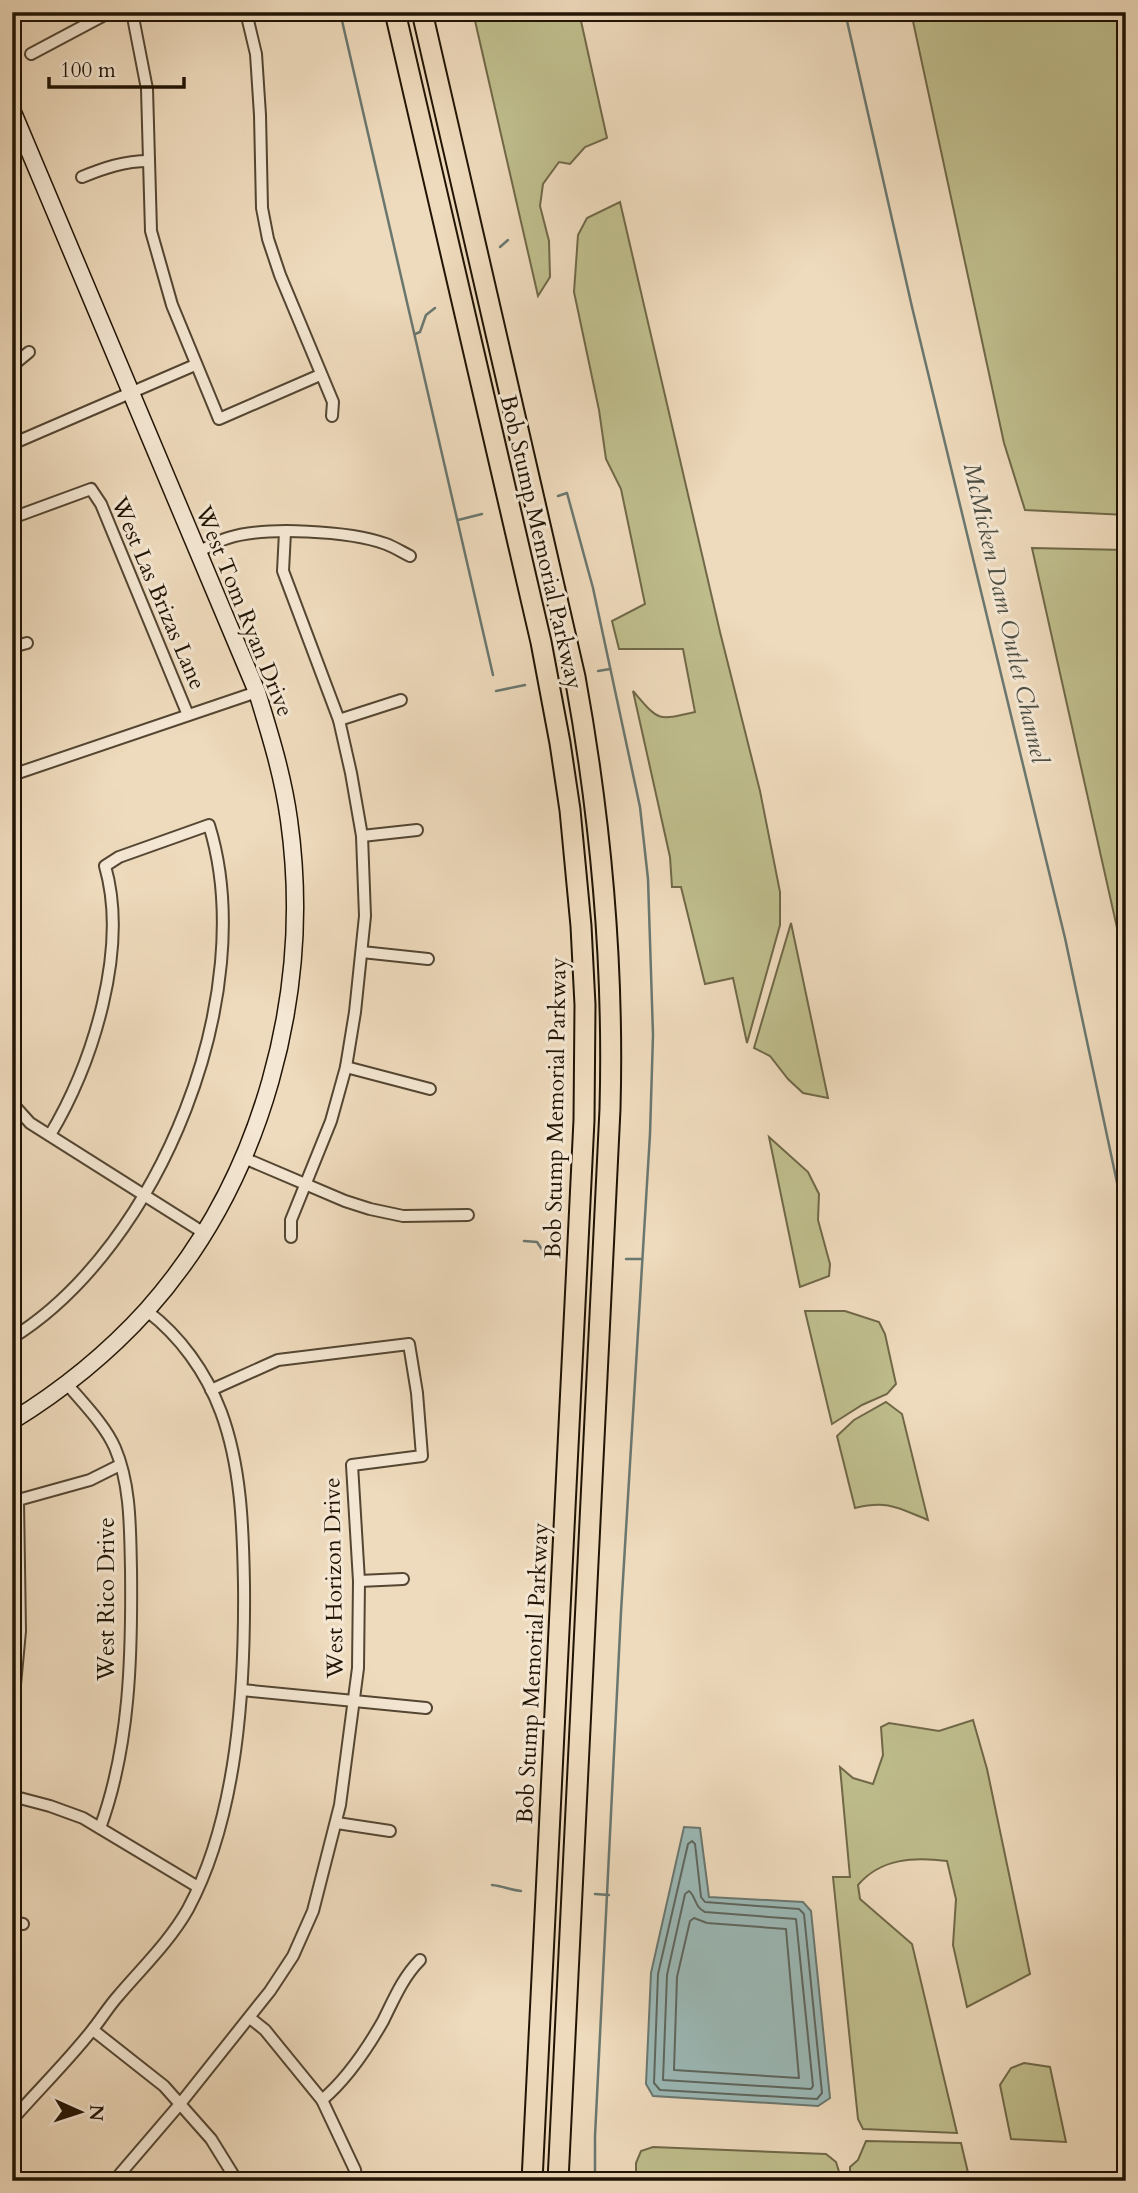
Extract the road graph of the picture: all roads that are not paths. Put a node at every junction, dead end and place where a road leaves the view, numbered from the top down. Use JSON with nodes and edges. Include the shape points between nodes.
{"nodes":[{"id":1,"x":110,"y":12,"type":"edge"},
{"id":2,"x":132,"y":12,"type":"edge"},
{"id":3,"x":246,"y":12,"type":"edge"},
{"id":4,"x":396,"y":12,"type":"edge"},
{"id":5,"x":422,"y":12,"type":"edge"},
{"id":6,"x":31,"y":54,"type":"dead end"},
{"id":7,"x":12,"y":110,"type":"edge"},
{"id":8,"x":149,"y":162,"type":"junction"},
{"id":9,"x":82,"y":177,"type":"dead end"},
{"id":10,"x":29,"y":352,"type":"dead end"},
{"id":11,"x":195,"y":365,"type":"junction"},
{"id":12,"x":12,"y":366,"type":"edge"},
{"id":13,"x":320,"y":375,"type":"junction"},
{"id":14,"x":132,"y":393,"type":"junction"},
{"id":15,"x":331,"y":416,"type":"dead end"},
{"id":16,"x":12,"y":444,"type":"edge"},
{"id":17,"x":12,"y":518,"type":"edge"},
{"id":18,"x":285,"y":532,"type":"junction"},
{"id":19,"x":198,"y":552,"type":"junction"},
{"id":20,"x":410,"y":556,"type":"dead end"},
{"id":21,"x":27,"y":643,"type":"dead end"},
{"id":22,"x":12,"y":647,"type":"edge"},
{"id":23,"x":257,"y":692,"type":"junction"},
{"id":24,"x":401,"y":700,"type":"dead end"},
{"id":25,"x":188,"y":715,"type":"junction"},
{"id":26,"x":339,"y":720,"type":"junction"},
{"id":27,"x":12,"y":775,"type":"edge"},
{"id":28,"x":417,"y":830,"type":"dead end"},
{"id":29,"x":362,"y":836,"type":"junction"},
{"id":30,"x":362,"y":952,"type":"junction"},
{"id":31,"x":428,"y":959,"type":"dead end"},
{"id":32,"x":346,"y":1067,"type":"junction"},
{"id":33,"x":429,"y":1088,"type":"dead end"},
{"id":34,"x":12,"y":1103,"type":"edge"},
{"id":35,"x":50,"y":1135,"type":"junction"},
{"id":36,"x":244,"y":1158,"type":"junction"},
{"id":37,"x":307,"y":1184,"type":"junction"},
{"id":38,"x":144,"y":1194,"type":"junction"},
{"id":39,"x":468,"y":1215,"type":"dead end"},
{"id":40,"x":204,"y":1233,"type":"junction"},
{"id":41,"x":291,"y":1237,"type":"dead end"},
{"id":42,"x":147,"y":1311,"type":"junction"},
{"id":43,"x":12,"y":1338,"type":"edge"},
{"id":44,"x":67,"y":1384,"type":"junction"},
{"id":45,"x":211,"y":1390,"type":"junction"},
{"id":46,"x":12,"y":1421,"type":"edge"},
{"id":47,"x":120,"y":1465,"type":"junction"},
{"id":48,"x":403,"y":1579,"type":"dead end"},
{"id":49,"x":359,"y":1581,"type":"junction"},
{"id":50,"x":242,"y":1690,"type":"junction"},
{"id":51,"x":354,"y":1700,"type":"junction"},
{"id":52,"x":426,"y":1709,"type":"dead end"},
{"id":53,"x":12,"y":1717,"type":"edge"},
{"id":54,"x":12,"y":1796,"type":"edge"},
{"id":55,"x":337,"y":1823,"type":"junction"},
{"id":56,"x":100,"y":1828,"type":"junction"},
{"id":57,"x":390,"y":1831,"type":"dead end"},
{"id":58,"x":198,"y":1887,"type":"junction"},
{"id":59,"x":420,"y":1959,"type":"dead end"},
{"id":60,"x":250,"y":2018,"type":"junction"},
{"id":61,"x":93,"y":2030,"type":"junction"},
{"id":62,"x":322,"y":2099,"type":"junction"},
{"id":63,"x":180,"y":2104,"type":"junction"},
{"id":64,"x":12,"y":2119,"type":"edge"},
{"id":65,"x":114,"y":2181,"type":"edge"},
{"id":66,"x":237,"y":2181,"type":"edge"},
{"id":67,"x":357,"y":2181,"type":"edge"},
{"id":68,"x":532,"y":2181,"type":"edge"},
{"id":69,"x":558,"y":2181,"type":"edge"}],
"edges":[{"from":1,"to":6,"type":"street"},
{"from":2,"to":8,"type":"street","via":[[147,89]]},
{"from":3,"to":13,"type":"street","via":[[256,54],[262,208],[268,239]]},
{"from":4,"to":68,"type":"highway","name":"Bob Stump Memorial Parkway","via":[[541,642],[566,775],[581,926],[584,1120]]},
{"from":5,"to":69,"type":"highway","name":"Bob Stump Memorial Parkway","via":[[568,642],[587,747],[606,908],[609,1128]]},
{"from":7,"to":14,"type":"street","name":"West Tom Ryan Drive"},
{"from":8,"to":9,"type":"street","via":[[130,161]]},
{"from":8,"to":11,"type":"street","via":[[151,230]]},
{"from":10,"to":12,"type":"street"},
{"from":11,"to":13,"type":"street","via":[[219,419]]},
{"from":11,"to":14,"type":"street"},
{"from":13,"to":15,"type":"street","via":[[333,402]]},
{"from":14,"to":16,"type":"street"},
{"from":14,"to":19,"type":"street","name":"West Tom Ryan Drive"},
{"from":17,"to":25,"type":"street","name":"West Las Brizas Lane","via":[[91,489]]},
{"from":18,"to":19,"type":"street","via":[[229,538]]},
{"from":18,"to":20,"type":"street","via":[[358,537]]},
{"from":18,"to":26,"type":"street","via":[[283,571]]},
{"from":19,"to":23,"type":"street","name":"West Tom Ryan Drive"},
{"from":21,"to":22,"type":"street"},
{"from":23,"to":25,"type":"street"},
{"from":23,"to":36,"type":"street","name":"West Tom Ryan Drive","via":[[281,773],[289,822],[293,963],[275,1058]]},
{"from":24,"to":26,"type":"street"},
{"from":25,"to":27,"type":"street"},
{"from":26,"to":29,"type":"street"},
{"from":28,"to":29,"type":"street"},
{"from":29,"to":30,"type":"street"},
{"from":30,"to":31,"type":"street"},
{"from":30,"to":32,"type":"street"},
{"from":32,"to":33,"type":"street"},
{"from":32,"to":37,"type":"street"},
{"from":34,"to":35,"type":"street","via":[[30,1123]]},
{"from":35,"to":38,"type":"street"},
{"from":35,"to":38,"type":"street","via":[[65,1110],[91,1043],[110,969],[113,900],[105,866],[209,825],[222,881],[223,916],[213,1022],[198,1078]]},
{"from":36,"to":37,"type":"street"},
{"from":36,"to":40,"type":"street","name":"West Tom Ryan Drive"},
{"from":37,"to":39,"type":"street","via":[[381,1212]]},
{"from":37,"to":41,"type":"street","via":[[292,1220]]},
{"from":38,"to":40,"type":"street"},
{"from":38,"to":43,"type":"street","via":[[104,1253],[54,1306]]},
{"from":40,"to":42,"type":"street","name":"West Tom Ryan Drive"},
{"from":42,"to":44,"type":"street","name":"West Tom Ryan Drive"},
{"from":42,"to":45,"type":"street","via":[[167,1326],[196,1362]]},
{"from":44,"to":46,"type":"street","name":"West Tom Ryan Drive"},
{"from":44,"to":47,"type":"street","name":"West Rico Drive","via":[[114,1447]]},
{"from":45,"to":49,"type":"street","name":"West Horizon Drive","via":[[278,1360],[409,1344],[422,1457],[352,1465]]},
{"from":45,"to":50,"type":"street","via":[[235,1465],[242,1521]]},
{"from":47,"to":53,"type":"street","via":[[90,1480],[18,1500],[20,1630]]},
{"from":47,"to":56,"type":"street","name":"West Rico Drive","via":[[130,1525],[131,1637],[122,1739]]},
{"from":48,"to":49,"type":"street"},
{"from":49,"to":51,"type":"street","name":"West Horizon Drive"},
{"from":50,"to":51,"type":"street"},
{"from":50,"to":58,"type":"street","via":[[221,1822]]},
{"from":51,"to":52,"type":"street"},
{"from":51,"to":55,"type":"street","name":"West Horizon Drive"},
{"from":54,"to":56,"type":"street","via":[[50,1806]]},
{"from":55,"to":57,"type":"street"},
{"from":55,"to":60,"type":"street","name":"West Horizon Drive","via":[[313,1911],[293,1956]]},
{"from":56,"to":58,"type":"street"},
{"from":58,"to":61,"type":"street","via":[[168,1939]]},
{"from":59,"to":62,"type":"street","via":[[356,2061]]},
{"from":60,"to":62,"type":"street"},
{"from":60,"to":63,"type":"street","name":"West Horizon Drive"},
{"from":61,"to":63,"type":"street"},
{"from":61,"to":64,"type":"street"},
{"from":62,"to":67,"type":"street"},
{"from":63,"to":65,"type":"street","name":"West Horizon Drive"},
{"from":63,"to":66,"type":"street","via":[[211,2139]]}]}
